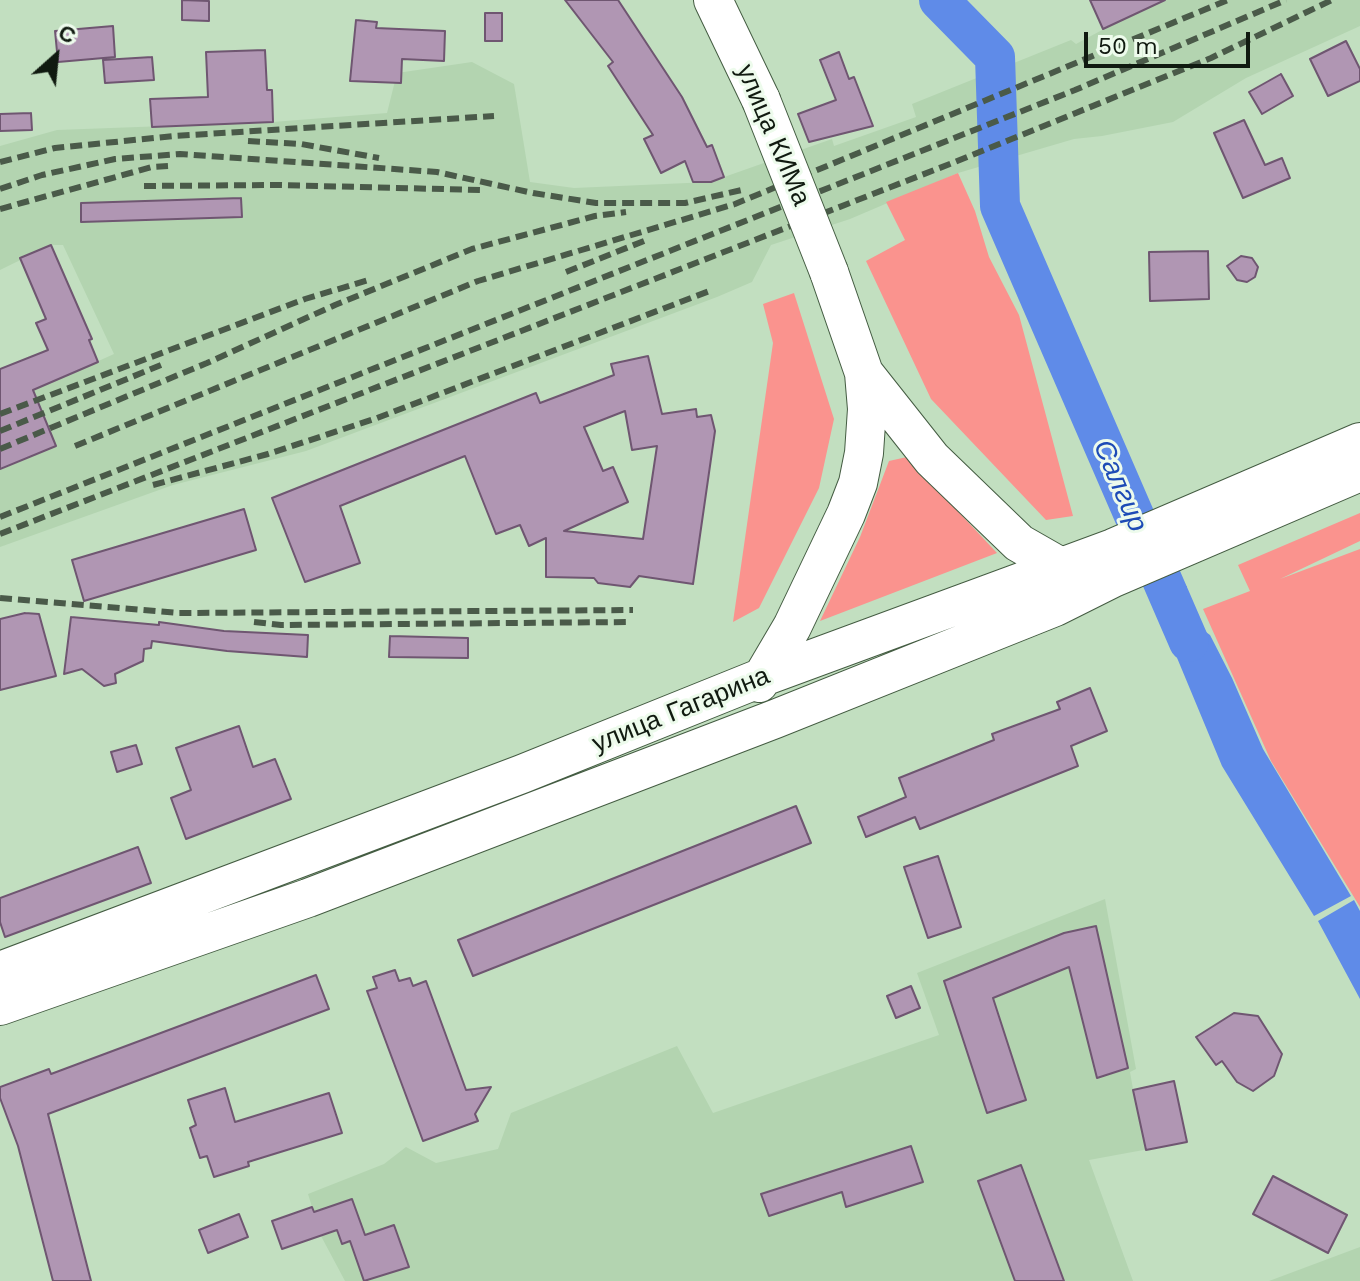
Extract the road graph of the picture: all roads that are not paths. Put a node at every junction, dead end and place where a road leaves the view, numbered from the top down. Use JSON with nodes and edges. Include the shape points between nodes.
{"nodes":[{"id":1,"x":713,"y":0,"type":"edge"},
{"id":2,"x":864,"y":373,"type":"junction"},
{"id":3,"x":1360,"y":442,"type":"edge"},
{"id":4,"x":1360,"y":472,"type":"edge"},
{"id":5,"x":1192,"y":529,"type":"junction"},
{"id":6,"x":1108,"y":565,"type":"junction"},
{"id":7,"x":1061,"y":567,"type":"junction"},
{"id":8,"x":763,"y":677,"type":"junction"},
{"id":9,"x":722,"y":739,"type":"junction"},
{"id":10,"x":0,"y":971,"type":"edge"},
{"id":11,"x":0,"y":1006,"type":"edge"}],
"edges":[{"from":1,"to":2,"type":"main road","name":"улица КИМа","bridge":true,"via":[[761,100]]},
{"from":2,"to":7,"type":"main road","via":[[951,478],[1019,543]]},
{"from":2,"to":8,"type":"main road","via":[[867,409],[858,483],[799,613]]},
{"from":3,"to":5,"type":"main road","name":"улица Гагарина"},
{"from":4,"to":5,"type":"main road","name":"улица Гагарина"},
{"from":5,"to":6,"type":"main road","name":"улица Гагарина"},
{"from":6,"to":7,"type":"main road","name":"улица Гагарина"},
{"from":6,"to":9,"type":"main road","name":"улица Гагарина","via":[[1099,587]]},
{"from":7,"to":8,"type":"main road","name":"улица Гагарина"},
{"from":8,"to":9,"type":"main road"},
{"from":8,"to":10,"type":"main road","name":"улица Гагарина"},
{"from":9,"to":11,"type":"main road","name":"улица Гагарина","via":[[308,898]]}]}
